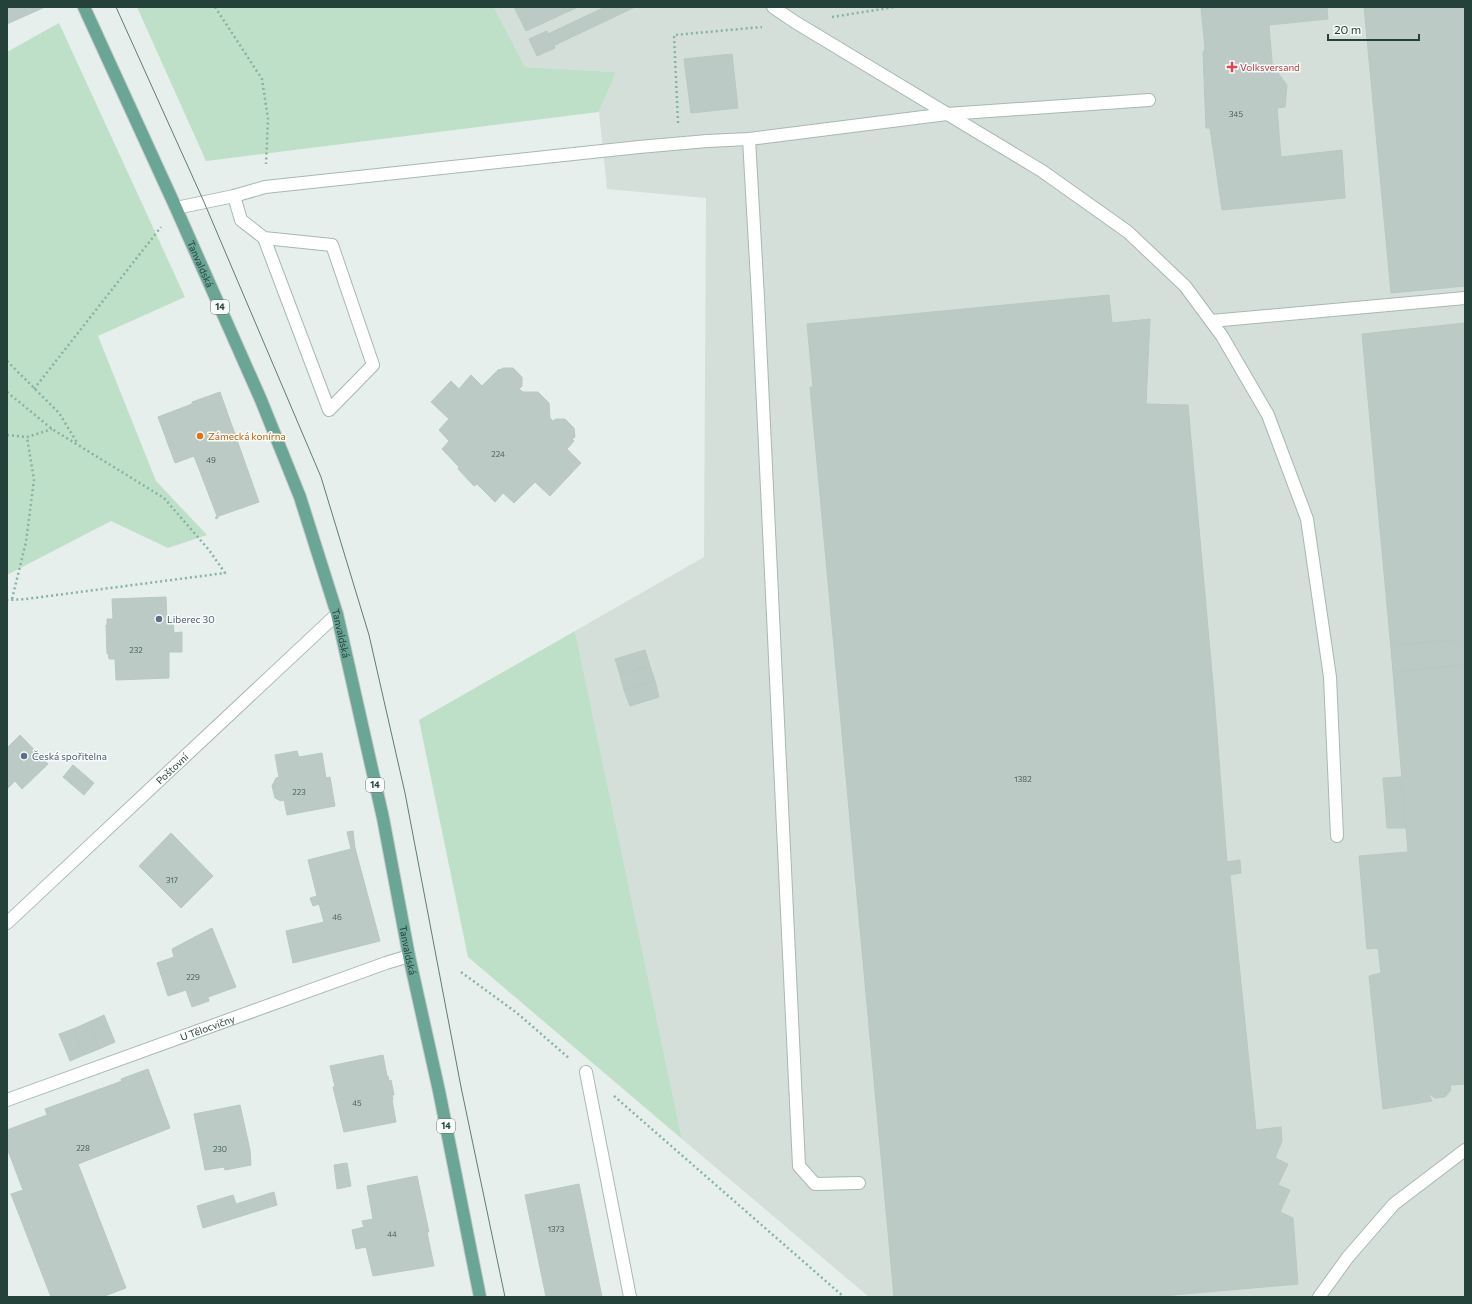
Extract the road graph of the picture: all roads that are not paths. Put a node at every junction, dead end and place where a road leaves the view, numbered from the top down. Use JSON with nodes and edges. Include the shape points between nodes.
{"nodes":[{"id":1,"x":84,"y":7,"type":"edge"},
{"id":2,"x":773,"y":7,"type":"edge"},
{"id":3,"x":1149,"y":100,"type":"dead end"},
{"id":4,"x":947,"y":114,"type":"junction"},
{"id":5,"x":748,"y":139,"type":"junction"},
{"id":6,"x":234,"y":196,"type":"junction"},
{"id":7,"x":176,"y":208,"type":"junction"},
{"id":8,"x":264,"y":238,"type":"junction"},
{"id":9,"x":1465,"y":298,"type":"edge"},
{"id":10,"x":1211,"y":321,"type":"junction"},
{"id":11,"x":336,"y":614,"type":"junction"},
{"id":12,"x":1337,"y":836,"type":"dead end"},
{"id":13,"x":7,"y":923,"type":"edge"},
{"id":14,"x":409,"y":956,"type":"junction"},
{"id":15,"x":586,"y":1072,"type":"road end"},
{"id":16,"x":7,"y":1100,"type":"edge"},
{"id":17,"x":1465,"y":1150,"type":"edge"},
{"id":18,"x":859,"y":1183,"type":"dead end"},
{"id":19,"x":480,"y":1297,"type":"edge"},
{"id":20,"x":630,"y":1297,"type":"edge"},
{"id":21,"x":1318,"y":1297,"type":"edge"}],
"edges":[{"from":1,"to":7,"type":"main road","name":"Tanvaldská","number":"14"},
{"from":2,"to":4,"type":"street"},
{"from":3,"to":4,"type":"street"},
{"from":4,"to":5,"type":"street"},
{"from":4,"to":10,"type":"street","via":[[1042,171],[1128,232],[1185,286]]},
{"from":5,"to":6,"type":"street","via":[[631,148],[266,187]]},
{"from":5,"to":18,"type":"street","via":[[799,1166],[815,1184]]},
{"from":6,"to":7,"type":"street"},
{"from":6,"to":8,"type":"street","via":[[240,220]]},
{"from":7,"to":11,"type":"main road","name":"Tanvaldská","number":"14","via":[[261,400],[295,485]]},
{"from":8,"to":8,"type":"street","via":[[270,253],[329,410],[372,365],[332,245]]},
{"from":9,"to":10,"type":"street"},
{"from":10,"to":12,"type":"street","via":[[1268,415],[1307,519],[1330,677]]},
{"from":11,"to":13,"type":"street","name":"Poštovní"},
{"from":11,"to":14,"type":"main road","name":"Tanvaldská","number":"14","via":[[383,818]]},
{"from":14,"to":16,"type":"street","name":"U Tělocvičny","via":[[386,962]]},
{"from":14,"to":19,"type":"main road","name":"Tanvaldská","number":"14"},
{"from":15,"to":20,"type":"street"},
{"from":17,"to":21,"type":"street","via":[[1394,1204],[1348,1257]]}]}
